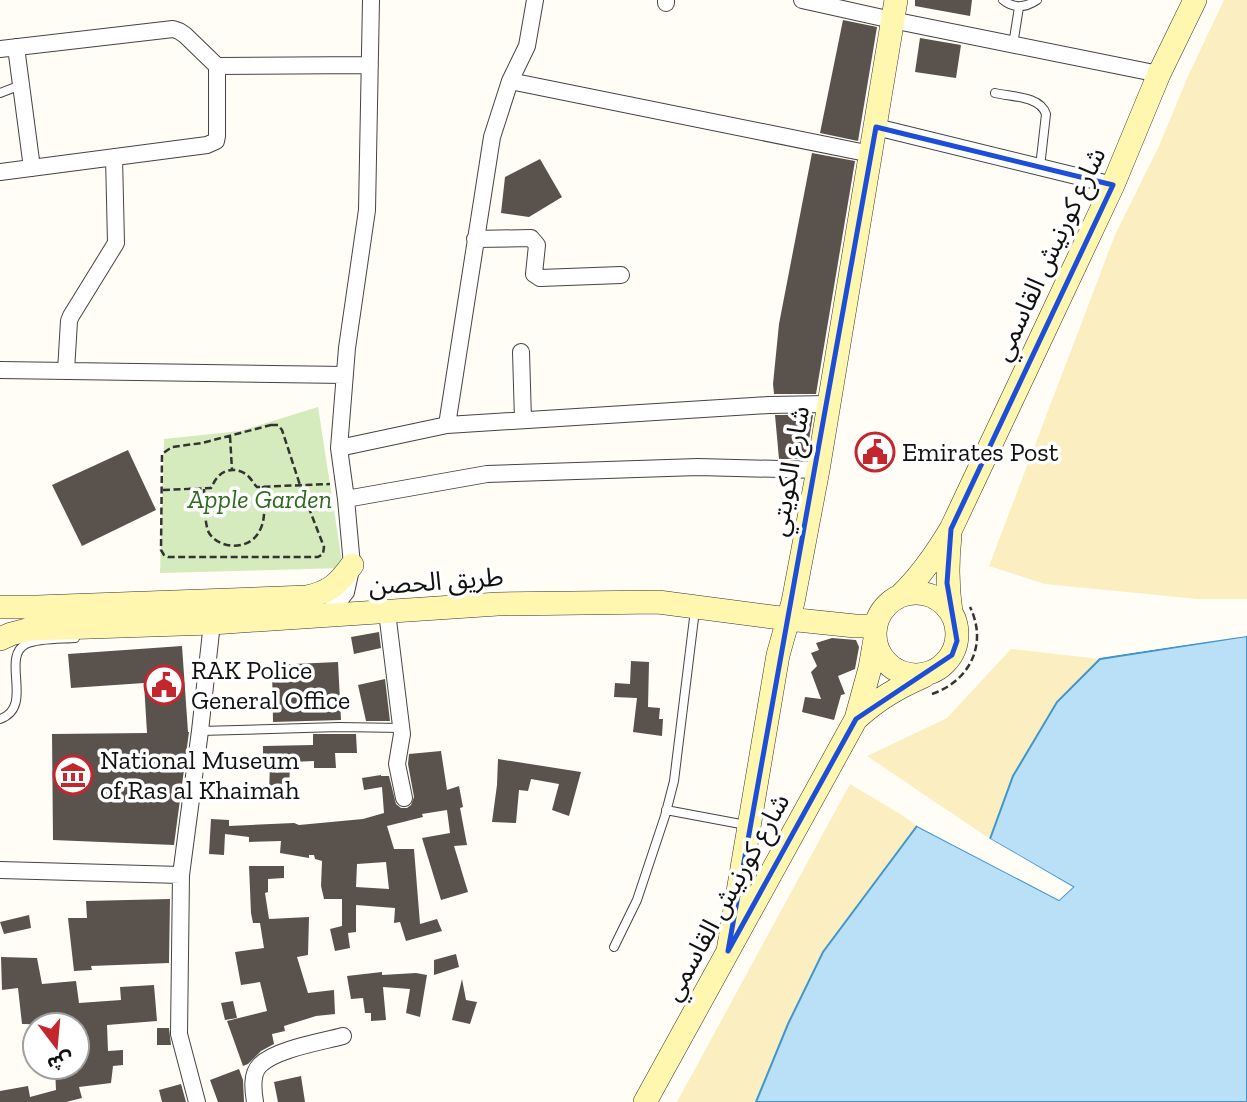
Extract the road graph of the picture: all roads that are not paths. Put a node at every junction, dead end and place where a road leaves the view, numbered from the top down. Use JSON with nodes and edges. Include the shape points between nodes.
{"nodes":[{"id":1,"x":371,"y":0,"type":"edge"},
{"id":2,"x":535,"y":0,"type":"edge"},
{"id":3,"x":802,"y":0,"type":"edge"},
{"id":4,"x":1003,"y":0,"type":"edge"},
{"id":5,"x":1037,"y":0,"type":"edge"},
{"id":6,"x":1195,"y":0,"type":"edge"},
{"id":7,"x":1019,"y":7,"type":"junction"},
{"id":8,"x":894,"y":10,"type":"edge"},
{"id":9,"x":1013,"y":45,"type":"junction"},
{"id":10,"x":8,"y":48,"type":"edge"},
{"id":11,"x":370,"y":65,"type":"junction"},
{"id":12,"x":217,"y":66,"type":"junction"},
{"id":13,"x":1159,"y":74,"type":"junction"},
{"id":14,"x":510,"y":81,"type":"junction"},
{"id":15,"x":21,"y":85,"type":"junction"},
{"id":16,"x":0,"y":93,"type":"edge"},
{"id":17,"x":995,"y":93,"type":"dead end"},
{"id":18,"x":876,"y":127,"type":"junction"},
{"id":19,"x":871,"y":154,"type":"junction"},
{"id":20,"x":114,"y":157,"type":"junction"},
{"id":21,"x":1040,"y":167,"type":"junction"},
{"id":22,"x":32,"y":168,"type":"junction"},
{"id":23,"x":0,"y":172,"type":"edge"},
{"id":24,"x":1113,"y":185,"type":"junction"},
{"id":25,"x":475,"y":239,"type":"junction"},
{"id":26,"x":621,"y":275,"type":"dead end"},
{"id":27,"x":521,"y":352,"type":"dead end"},
{"id":28,"x":0,"y":370,"type":"edge"},
{"id":29,"x":66,"y":371,"type":"junction"},
{"id":30,"x":345,"y":375,"type":"junction"},
{"id":31,"x":830,"y":404,"type":"junction"},
{"id":32,"x":523,"y":420,"type":"junction"},
{"id":33,"x":447,"y":425,"type":"junction"},
{"id":34,"x":339,"y":448,"type":"junction"},
{"id":35,"x":818,"y":470,"type":"junction"},
{"id":36,"x":345,"y":491,"type":"junction"},
{"id":37,"x":951,"y":529,"type":"junction"},
{"id":38,"x":352,"y":565,"type":"junction"},
{"id":39,"x":900,"y":596,"type":"junction"},
{"id":40,"x":0,"y":607,"type":"edge"},
{"id":41,"x":695,"y":607,"type":"junction"},
{"id":42,"x":387,"y":612,"type":"junction"},
{"id":43,"x":951,"y":612,"type":"junction"},
{"id":44,"x":322,"y":617,"type":"junction"},
{"id":45,"x":788,"y":619,"type":"junction"},
{"id":46,"x":212,"y":623,"type":"junction"},
{"id":47,"x":876,"y":632,"type":"junction"},
{"id":48,"x":95,"y":633,"type":"junction"},
{"id":49,"x":0,"y":639,"type":"edge"},
{"id":50,"x":929,"y":673,"type":"junction"},
{"id":51,"x":0,"y":719,"type":"edge"},
{"id":52,"x":856,"y":719,"type":"junction"},
{"id":53,"x":402,"y":728,"type":"junction"},
{"id":54,"x":200,"y":731,"type":"junction"},
{"id":55,"x":404,"y":798,"type":"dead end"},
{"id":56,"x":666,"y":810,"type":"junction"},
{"id":57,"x":748,"y":826,"type":"junction"},
{"id":58,"x":0,"y":870,"type":"edge"},
{"id":59,"x":181,"y":875,"type":"junction"},
{"id":60,"x":614,"y":947,"type":"dead end"},
{"id":61,"x":727,"y":951,"type":"junction"},
{"id":62,"x":343,"y":1036,"type":"dead end"},
{"id":63,"x":197,"y":1102,"type":"edge"},
{"id":64,"x":256,"y":1102,"type":"edge"},
{"id":65,"x":645,"y":1102,"type":"edge"}],
"edges":[{"from":1,"to":11,"type":"street"},
{"from":2,"to":14,"type":"street","via":[[527,46]]},
{"from":3,"to":8,"type":"street"},
{"from":4,"to":7,"type":"lane"},
{"from":5,"to":7,"type":"lane"},
{"from":6,"to":13,"type":"street","name":"شارع كورنيش القاسمي"},
{"from":7,"to":9,"type":"lane"},
{"from":8,"to":9,"type":"street"},
{"from":8,"to":18,"type":"street","name":"شارع الكويتي"},
{"from":9,"to":13,"type":"street"},
{"from":10,"to":12,"type":"street","via":[[173,29]]},
{"from":10,"to":15,"type":"street"},
{"from":11,"to":12,"type":"street"},
{"from":11,"to":30,"type":"street","via":[[367,210]]},
{"from":12,"to":20,"type":"street","via":[[216,141]]},
{"from":13,"to":24,"type":"street","name":"شارع كورنيش القاسمي"},
{"from":14,"to":19,"type":"street"},
{"from":14,"to":25,"type":"street","via":[[492,137]]},
{"from":15,"to":16,"type":"lane"},
{"from":15,"to":22,"type":"street"},
{"from":17,"to":21,"type":"lane","via":[[1035,101],[1043,107]]},
{"from":18,"to":19,"type":"street","name":"شارع الكويتي"},
{"from":18,"to":21,"type":"street"},
{"from":19,"to":31,"type":"street","name":"شارع الكويتي"},
{"from":20,"to":22,"type":"street"},
{"from":20,"to":29,"type":"street","via":[[116,243],[69,321]]},
{"from":21,"to":24,"type":"street"},
{"from":22,"to":23,"type":"street"},
{"from":24,"to":37,"type":"street","name":"شارع كورنيش القاسمي"},
{"from":25,"to":26,"type":"street","via":[[531,238],[537,246],[534,274],[540,278]]},
{"from":25,"to":33,"type":"street"},
{"from":27,"to":32,"type":"street"},
{"from":28,"to":29,"type":"street"},
{"from":29,"to":30,"type":"street"},
{"from":30,"to":34,"type":"street"},
{"from":31,"to":32,"type":"street"},
{"from":31,"to":35,"type":"street","name":"شارع الكويتي"},
{"from":32,"to":33,"type":"street"},
{"from":33,"to":34,"type":"street"},
{"from":34,"to":36,"type":"street"},
{"from":35,"to":36,"type":"street","via":[[685,467],[487,474]]},
{"from":35,"to":45,"type":"street","name":"شارع الكويتي"},
{"from":36,"to":38,"type":"street"},
{"from":37,"to":39,"type":"street","name":"شارع كورنيش القاسمي","via":[[917,580]]},
{"from":37,"to":43,"type":"street","name":"شارع كورنيش القاسمي","via":[[947,583]]},
{"from":38,"to":40,"type":"street","name":"طريق الحصن","via":[[339,582],[307,597]]},
{"from":38,"to":44,"type":"street","via":[[346,592]]},
{"from":39,"to":43,"type":"street","via":[[919,593],[937,599]]},
{"from":39,"to":47,"type":"street","via":[[881,613]]},
{"from":41,"to":42,"type":"street","name":"طريق الحصن","via":[[659,602],[498,604]]},
{"from":41,"to":45,"type":"street","name":"طريق الحصن"},
{"from":41,"to":56,"type":"lane","via":[[674,781]]},
{"from":42,"to":44,"type":"street","name":"طريق الحصن"},
{"from":42,"to":53,"type":"street"},
{"from":43,"to":50,"type":"street","via":[[957,626],[952,655]]},
{"from":44,"to":46,"type":"street","name":"طريق الحصن"},
{"from":45,"to":47,"type":"street","name":"طريق الحصن"},
{"from":45,"to":57,"type":"street","name":"شارع الكويتي"},
{"from":46,"to":48,"type":"street","name":"طريق الحصن"},
{"from":46,"to":54,"type":"street"},
{"from":47,"to":50,"type":"street","via":[[879,653],[888,664],[914,676]]},
{"from":47,"to":52,"type":"street","name":"شارع كورنيش القاسمي"},
{"from":48,"to":49,"type":"street","name":"طريق الحصن","via":[[30,629]]},
{"from":48,"to":51,"type":"lane","via":[[27,643],[20,648],[15,662],[15,704],[9,715]]},
{"from":50,"to":52,"type":"street","name":"شارع كورنيش القاسمي","via":[[897,688]]},
{"from":52,"to":61,"type":"street","name":"شارع كورنيش القاسمي"},
{"from":53,"to":54,"type":"lane"},
{"from":53,"to":55,"type":"street","via":[[397,764]]},
{"from":54,"to":59,"type":"street"},
{"from":56,"to":57,"type":"lane"},
{"from":56,"to":60,"type":"lane","via":[[637,900]]},
{"from":57,"to":61,"type":"street","name":"شارع الكويتي"},
{"from":58,"to":59,"type":"street"},
{"from":59,"to":63,"type":"street","via":[[179,1034]]},
{"from":61,"to":65,"type":"street","name":"شارع كورنيش القاسمي"},
{"from":62,"to":64,"type":"street","via":[[278,1053],[259,1066],[254,1078]]}]}
